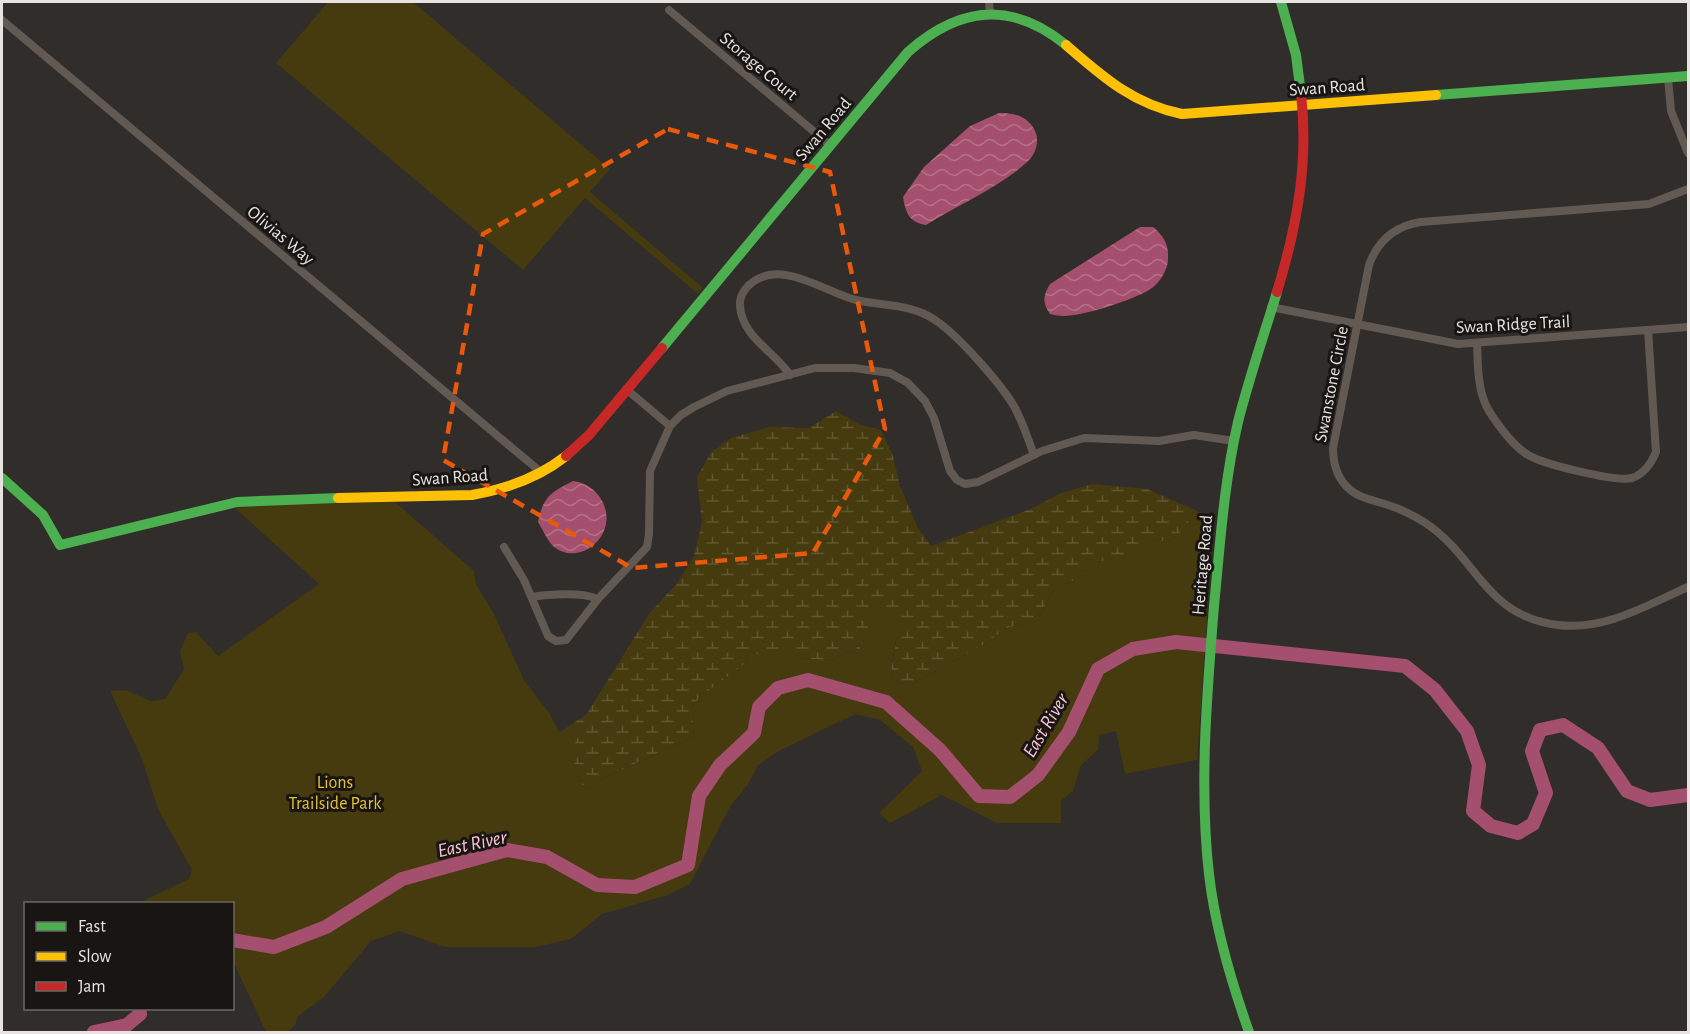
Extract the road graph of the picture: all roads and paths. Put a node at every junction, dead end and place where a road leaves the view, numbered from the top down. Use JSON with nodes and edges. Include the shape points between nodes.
{"nodes":[{"id":1,"x":989,"y":2,"type":"edge"},
{"id":2,"x":1281,"y":2,"type":"edge"},
{"id":3,"x":669,"y":10,"type":"dead end"},
{"id":4,"x":990,"y":13,"type":"junction"},
{"id":5,"x":2,"y":20,"type":"edge"},
{"id":6,"x":1689,"y":76,"type":"edge"},
{"id":7,"x":1668,"y":78,"type":"junction"},
{"id":8,"x":1303,"y":106,"type":"junction"},
{"id":9,"x":830,"y":146,"type":"junction"},
{"id":10,"x":1689,"y":153,"type":"edge"},
{"id":11,"x":1689,"y":189,"type":"edge"},
{"id":12,"x":1271,"y":307,"type":"junction"},
{"id":13,"x":1357,"y":325,"type":"junction"},
{"id":14,"x":1689,"y":327,"type":"edge"},
{"id":15,"x":1648,"y":330,"type":"junction"},
{"id":16,"x":1477,"y":343,"type":"junction"},
{"id":17,"x":790,"y":375,"type":"junction"},
{"id":18,"x":626,"y":389,"type":"junction"},
{"id":19,"x":670,"y":426,"type":"junction"},
{"id":20,"x":1234,"y":441,"type":"junction"},
{"id":21,"x":1034,"y":455,"type":"junction"},
{"id":22,"x":542,"y":473,"type":"junction"},
{"id":23,"x":2,"y":478,"type":"edge"},
{"id":24,"x":504,"y":547,"type":"dead end"},
{"id":25,"x":1689,"y":587,"type":"edge"},
{"id":26,"x":532,"y":597,"type":"junction"},
{"id":27,"x":598,"y":600,"type":"junction"},
{"id":28,"x":1249,"y":1032,"type":"edge"}],
"edges":[{"from":1,"to":4,"type":"street"},
{"from":2,"to":8,"type":"street","name":"Heritage Road","via":[[1296,54]]},
{"from":3,"to":9,"type":"street","name":"Storage Court"},
{"from":4,"to":8,"type":"street","name":"Swan Road","via":[[1040,25],[1122,91],[1157,109],[1197,114]]},
{"from":4,"to":9,"type":"street","name":"Swan Road","via":[[960,18],[923,37]]},
{"from":5,"to":22,"type":"street","name":"Olivias Way"},
{"from":6,"to":7,"type":"street","name":"Swan Road"},
{"from":7,"to":8,"type":"street","name":"Swan Road"},
{"from":7,"to":10,"type":"street","via":[[1671,111]]},
{"from":8,"to":12,"type":"street","name":"Heritage Road","via":[[1301,193]]},
{"from":9,"to":18,"type":"street","name":"Swan Road"},
{"from":11,"to":13,"type":"street","name":"Swanstone Circle","via":[[1649,204],[1421,222],[1401,227],[1384,239],[1373,255]]},
{"from":12,"to":13,"type":"street","name":"Swan Ridge Trail"},
{"from":12,"to":20,"type":"street","name":"Heritage Road"},
{"from":13,"to":16,"type":"street","name":"Swan Ridge Trail","via":[[1449,344]]},
{"from":13,"to":25,"type":"street","name":"Swanstone Circle","via":[[1333,448],[1337,473],[1347,487],[1425,523],[1454,547],[1501,602],[1542,622],[1569,626],[1598,624]]},
{"from":14,"to":15,"type":"street","name":"Swan Ridge Trail"},
{"from":15,"to":16,"type":"street","name":"Swan Ridge Trail"},
{"from":15,"to":16,"type":"street","via":[[1657,445],[1649,465],[1625,479],[1543,462],[1517,446],[1485,403]]},
{"from":17,"to":19,"type":"street","via":[[714,396]]},
{"from":17,"to":21,"type":"street","via":[[815,368],[841,368],[874,369],[898,377],[927,404],[948,468],[962,483],[978,482]]},
{"from":17,"to":21,"type":"street","via":[[760,344],[741,310],[743,292],[762,278],[798,277],[839,295],[917,311],[933,319],[1011,401]]},
{"from":18,"to":19,"type":"street"},
{"from":18,"to":22,"type":"street","name":"Swan Road","via":[[578,447]]},
{"from":19,"to":27,"type":"street","via":[[650,471],[647,547]]},
{"from":20,"to":21,"type":"street","via":[[1194,435],[1159,441],[1088,438]]},
{"from":20,"to":28,"type":"street","name":"Heritage Road","via":[[1213,624],[1205,787],[1207,854],[1219,931]]},
{"from":22,"to":23,"type":"street","name":"Swan Road","via":[[505,489],[472,495],[237,502],[60,545],[43,515]]},
{"from":24,"to":26,"type":"street"},
{"from":26,"to":27,"type":"street","via":[[588,596]]},
{"from":26,"to":27,"type":"street","via":[[548,636],[559,642],[568,638]]}]}
